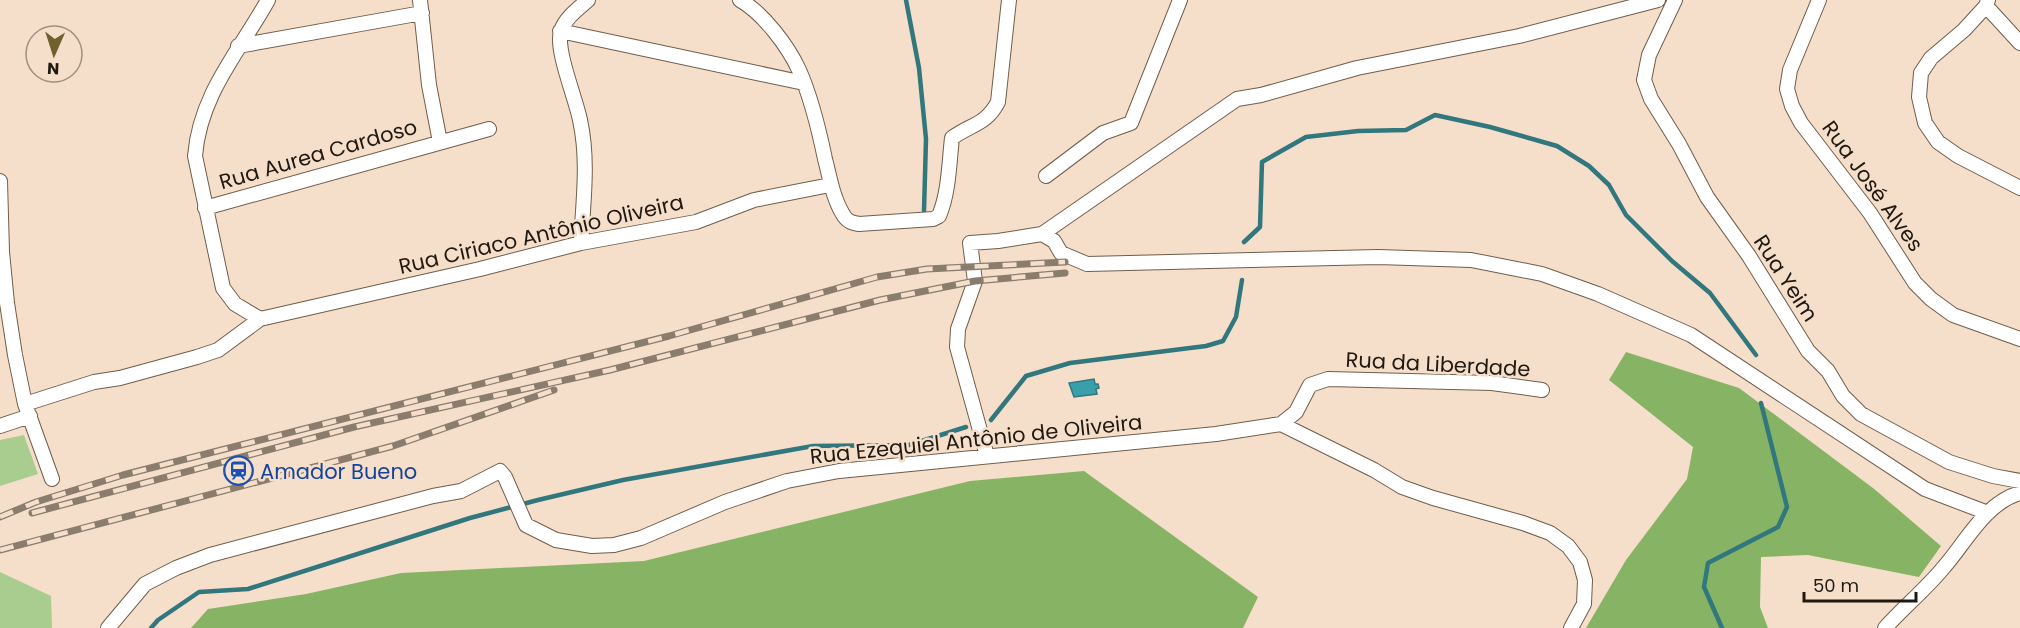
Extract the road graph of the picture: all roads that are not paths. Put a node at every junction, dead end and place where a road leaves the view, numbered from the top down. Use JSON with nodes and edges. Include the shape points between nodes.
{"nodes":[{"id":1,"x":268,"y":0,"type":"edge"},
{"id":2,"x":588,"y":0,"type":"edge"},
{"id":3,"x":740,"y":0,"type":"edge"},
{"id":4,"x":1009,"y":0,"type":"edge"},
{"id":5,"x":1180,"y":0,"type":"edge"},
{"id":6,"x":1658,"y":0,"type":"edge"},
{"id":7,"x":1675,"y":0,"type":"edge"},
{"id":8,"x":1819,"y":0,"type":"edge"},
{"id":9,"x":1987,"y":3,"type":"edge"},
{"id":10,"x":421,"y":6,"type":"edge"},
{"id":11,"x":560,"y":31,"type":"junction"},
{"id":12,"x":2020,"y":43,"type":"edge"},
{"id":13,"x":238,"y":46,"type":"junction"},
{"id":14,"x":804,"y":83,"type":"junction"},
{"id":15,"x":489,"y":129,"type":"dead end"},
{"id":16,"x":440,"y":142,"type":"junction"},
{"id":17,"x":1046,"y":176,"type":"dead end"},
{"id":18,"x":0,"y":181,"type":"edge"},
{"id":19,"x":830,"y":185,"type":"junction"},
{"id":20,"x":2020,"y":188,"type":"edge"},
{"id":21,"x":205,"y":208,"type":"junction"},
{"id":22,"x":1042,"y":234,"type":"junction"},
{"id":23,"x":581,"y":243,"type":"junction"},
{"id":24,"x":260,"y":319,"type":"junction"},
{"id":25,"x":2020,"y":339,"type":"edge"},
{"id":26,"x":1542,"y":390,"type":"dead end"},
{"id":27,"x":28,"y":410,"type":"junction"},
{"id":28,"x":1281,"y":424,"type":"junction"},
{"id":29,"x":0,"y":426,"type":"edge"},
{"id":30,"x":987,"y":456,"type":"junction"},
{"id":31,"x":52,"y":479,"type":"dead end"},
{"id":32,"x":2020,"y":481,"type":"edge"},
{"id":33,"x":2020,"y":493,"type":"edge"},
{"id":34,"x":1988,"y":513,"type":"junction"},
{"id":35,"x":108,"y":628,"type":"edge"},
{"id":36,"x":1571,"y":628,"type":"edge"},
{"id":37,"x":1885,"y":628,"type":"edge"}],
"edges":[{"from":1,"to":13,"type":"street","name":"Rua Aurea Cardoso"},
{"from":2,"to":11,"type":"street"},
{"from":3,"to":14,"type":"street","via":[[759,13],[781,41]]},
{"from":4,"to":19,"type":"street","via":[[998,102],[983,122],[952,138],[947,188],[939,216],[849,222]]},
{"from":5,"to":17,"type":"street","via":[[1131,123],[1103,133]]},
{"from":6,"to":22,"type":"street","via":[[1520,36],[1357,68],[1237,99]]},
{"from":7,"to":32,"type":"street","name":"Rua Yeim","via":[[1649,55],[1644,80],[1651,99],[1707,197],[1808,351],[1861,414],[1949,462]]},
{"from":8,"to":25,"type":"street","name":"Rua José Alves","via":[[1790,70],[1787,89],[1801,123],[1870,213],[1915,283],[1931,299],[1953,315]]},
{"from":9,"to":12,"type":"street"},
{"from":9,"to":20,"type":"street","via":[[1964,30],[1931,58],[1921,73],[1919,96],[1925,123],[1938,142]]},
{"from":10,"to":13,"type":"street"},
{"from":10,"to":16,"type":"street","via":[[429,85]]},
{"from":11,"to":14,"type":"street"},
{"from":11,"to":23,"type":"street","via":[[562,59],[585,151]]},
{"from":13,"to":21,"type":"street","name":"Rua Aurea Cardoso","via":[[202,116],[197,134],[195,156]]},
{"from":14,"to":19,"type":"street"},
{"from":15,"to":16,"type":"street","name":"Rua Aurea Cardoso"},
{"from":16,"to":21,"type":"street","name":"Rua Aurea Cardoso"},
{"from":18,"to":27,"type":"street","via":[[7,303]]},
{"from":19,"to":23,"type":"street","name":"Rua Ciriaco Antônio Oliveira","via":[[754,200],[696,222]]},
{"from":21,"to":24,"type":"street","via":[[222,288],[235,304]]},
{"from":22,"to":30,"type":"street","via":[[970,243],[975,281],[958,329],[957,347]]},
{"from":22,"to":34,"type":"street","via":[[1054,240],[1061,253],[1087,264],[1378,257],[1471,260],[1542,274],[1691,335],[1925,489]]},
{"from":23,"to":24,"type":"street","name":"Rua Ciriaco Antônio Oliveira"},
{"from":24,"to":27,"type":"street","name":"Rua Ciriaco Antônio Oliveira","via":[[218,350],[94,382]]},
{"from":26,"to":28,"type":"street","name":"Rua da Liberdade","via":[[1492,383],[1328,379],[1310,385],[1296,412]]},
{"from":27,"to":29,"type":"street","name":"Rua Ciriaco Antônio Oliveira"},
{"from":27,"to":31,"type":"street"},
{"from":28,"to":30,"type":"street","name":"Rua Ezequiel Antônio de Oliveira"},
{"from":28,"to":36,"type":"street","via":[[1402,487],[1550,533],[1568,546],[1580,562],[1585,580],[1584,604]]},
{"from":30,"to":35,"type":"street","name":"Rua Ezequiel Antônio de Oliveira","via":[[839,471],[787,481],[614,545],[572,544],[526,525],[500,471],[461,491],[210,555],[176,568],[145,584]]},
{"from":33,"to":34,"type":"street","via":[[2011,495]]},
{"from":34,"to":37,"type":"street","via":[[1944,568]]}]}
